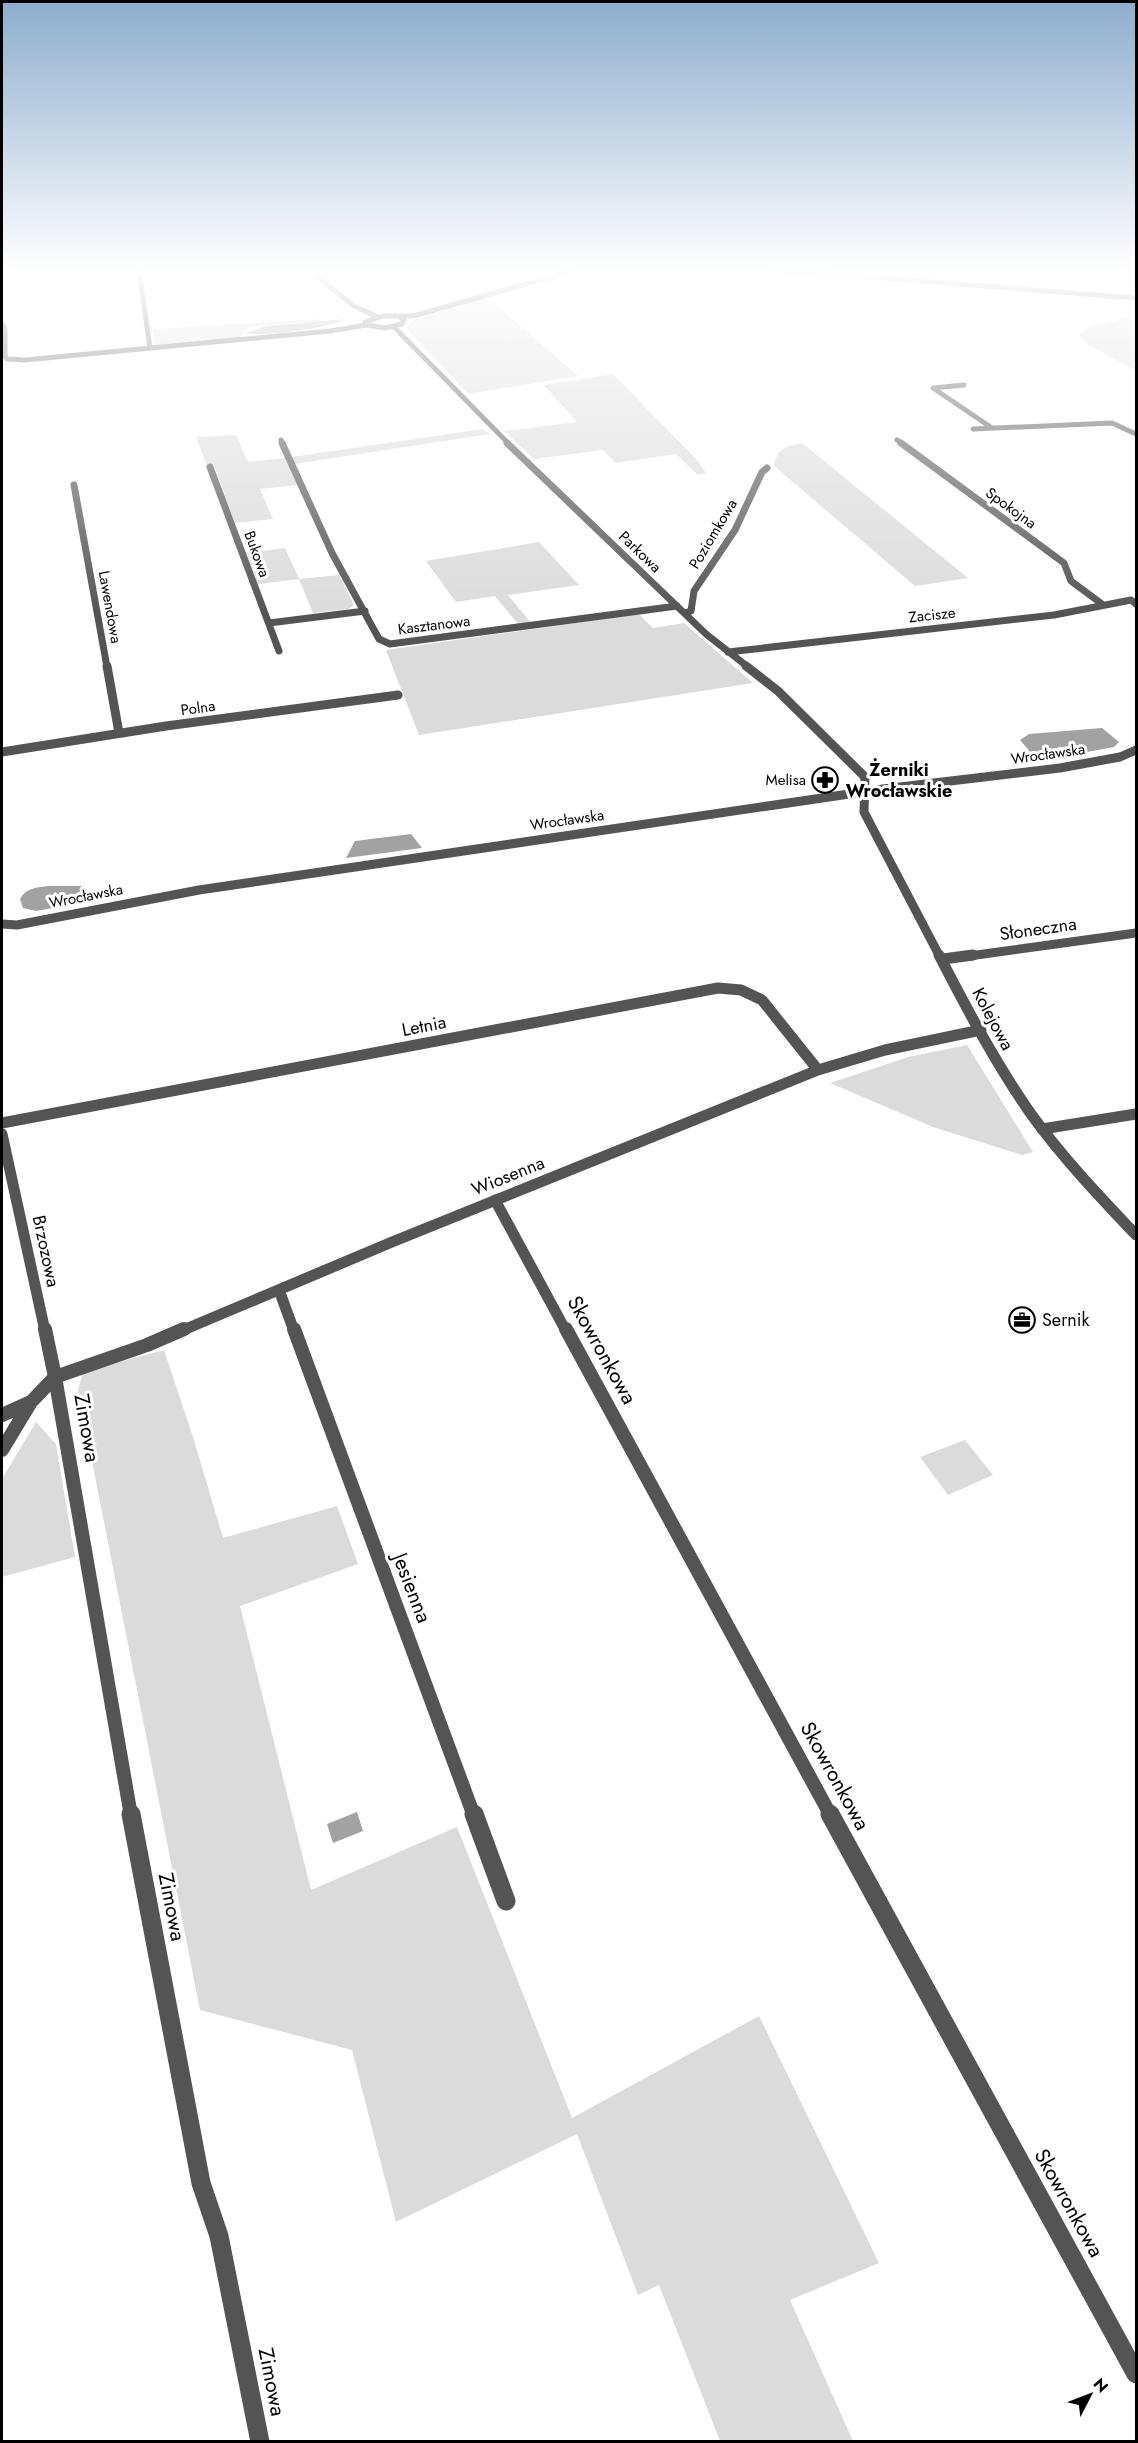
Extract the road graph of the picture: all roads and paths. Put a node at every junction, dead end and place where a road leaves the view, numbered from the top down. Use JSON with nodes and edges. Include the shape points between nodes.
{"nodes":[{"id":1,"x":449,"y":385,"type":"edge"},
{"id":2,"x":964,"y":385,"type":"dead end"},
{"id":3,"x":992,"y":428,"type":"junction"},
{"id":4,"x":973,"y":429,"type":"dead end"},
{"id":5,"x":1137,"y":434,"type":"edge"},
{"id":6,"x":281,"y":440,"type":"dead end"},
{"id":7,"x":897,"y":440,"type":"dead end"},
{"id":8,"x":210,"y":467,"type":"dead end"},
{"id":9,"x":767,"y":468,"type":"dead end"},
{"id":10,"x":74,"y":485,"type":"dead end"},
{"id":11,"x":1102,"y":604,"type":"junction"},
{"id":12,"x":1137,"y":604,"type":"edge"},
{"id":13,"x":677,"y":606,"type":"junction"},
{"id":14,"x":365,"y":611,"type":"junction"},
{"id":15,"x":685,"y":613,"type":"junction"},
{"id":16,"x":269,"y":623,"type":"junction"},
{"id":17,"x":279,"y":651,"type":"dead end"},
{"id":18,"x":728,"y":652,"type":"junction"},
{"id":19,"x":398,"y":695,"type":"dead end"},
{"id":20,"x":118,"y":733,"type":"junction"},
{"id":21,"x":1137,"y":750,"type":"edge"},
{"id":22,"x":2,"y":752,"type":"edge"},
{"id":23,"x":866,"y":792,"type":"junction"},
{"id":24,"x":2,"y":924,"type":"edge"},
{"id":25,"x":1137,"y":933,"type":"edge"},
{"id":26,"x":943,"y":959,"type":"junction"},
{"id":27,"x":981,"y":1030,"type":"junction"},
{"id":28,"x":818,"y":1070,"type":"junction"},
{"id":29,"x":1137,"y":1114,"type":"edge"},
{"id":30,"x":2,"y":1123,"type":"edge"},
{"id":31,"x":1042,"y":1129,"type":"junction"},
{"id":32,"x":2,"y":1134,"type":"edge"},
{"id":33,"x":495,"y":1200,"type":"junction"},
{"id":34,"x":1137,"y":1235,"type":"edge"},
{"id":35,"x":279,"y":1290,"type":"junction"},
{"id":36,"x":55,"y":1377,"type":"junction"},
{"id":37,"x":32,"y":1402,"type":"junction"},
{"id":38,"x":2,"y":1415,"type":"edge"},
{"id":39,"x":2,"y":1450,"type":"edge"},
{"id":40,"x":506,"y":1901,"type":"dead end"},
{"id":41,"x":1137,"y":2374,"type":"edge"},
{"id":42,"x":260,"y":2442,"type":"edge"}],
"edges":[{"from":1,"to":13,"type":"street","name":"Parkowa"},
{"from":2,"to":3,"type":"street","via":[[933,388]]},
{"from":3,"to":4,"type":"street"},
{"from":3,"to":5,"type":"street","via":[[1112,423]]},
{"from":6,"to":14,"type":"street","name":"Kasztanowa","via":[[332,553]]},
{"from":7,"to":11,"type":"street","name":"Spokojna","via":[[1064,563],[1071,581]]},
{"from":8,"to":16,"type":"street","name":"Bukowa"},
{"from":9,"to":15,"type":"street","name":"Poziomkowa","via":[[735,530],[694,591],[691,611]]},
{"from":10,"to":20,"type":"street","name":"Lawendowa"},
{"from":11,"to":12,"type":"street","name":"Zacisze","via":[[1131,600]]},
{"from":11,"to":18,"type":"street","name":"Zacisze","via":[[1054,615]]},
{"from":13,"to":14,"type":"street","name":"Kasztanowa","via":[[394,645],[379,639]]},
{"from":13,"to":15,"type":"street","name":"Parkowa"},
{"from":14,"to":16,"type":"street"},
{"from":15,"to":18,"type":"street","name":"Parkowa"},
{"from":16,"to":17,"type":"street","name":"Bukowa"},
{"from":18,"to":23,"type":"street","name":"Parkowa","via":[[778,691],[861,771]]},
{"from":19,"to":20,"type":"street","name":"Polna"},
{"from":20,"to":22,"type":"street","name":"Polna"},
{"from":21,"to":23,"type":"street","name":"Wrocławska","via":[[1060,768]]},
{"from":23,"to":24,"type":"street","name":"Wrocławska","via":[[199,890],[17,925]]},
{"from":23,"to":26,"type":"street","name":"Kolejowa","via":[[864,812]]},
{"from":25,"to":26,"type":"street","name":"Słoneczna"},
{"from":26,"to":27,"type":"street","name":"Kolejowa"},
{"from":27,"to":28,"type":"street","name":"Wiosenna","via":[[885,1050]]},
{"from":27,"to":31,"type":"street","name":"Kolejowa","via":[[1002,1070]]},
{"from":28,"to":30,"type":"street","name":"Letnia","via":[[762,1000],[737,988],[718,988]]},
{"from":28,"to":33,"type":"street","name":"Wiosenna"},
{"from":29,"to":31,"type":"street"},
{"from":31,"to":34,"type":"street","name":"Kolejowa"},
{"from":32,"to":36,"type":"street","name":"Brzozowa"},
{"from":33,"to":35,"type":"street","name":"Wiosenna"},
{"from":33,"to":41,"type":"street","name":"Skowronkowa"},
{"from":35,"to":36,"type":"street","name":"Wiosenna","via":[[147,1345]]},
{"from":35,"to":40,"type":"street","name":"Jesienna"},
{"from":36,"to":37,"type":"street"},
{"from":36,"to":42,"type":"street","name":"Zimowa","via":[[124,1777],[201,2183],[219,2236]]},
{"from":37,"to":38,"type":"street"},
{"from":37,"to":39,"type":"street"}]}
